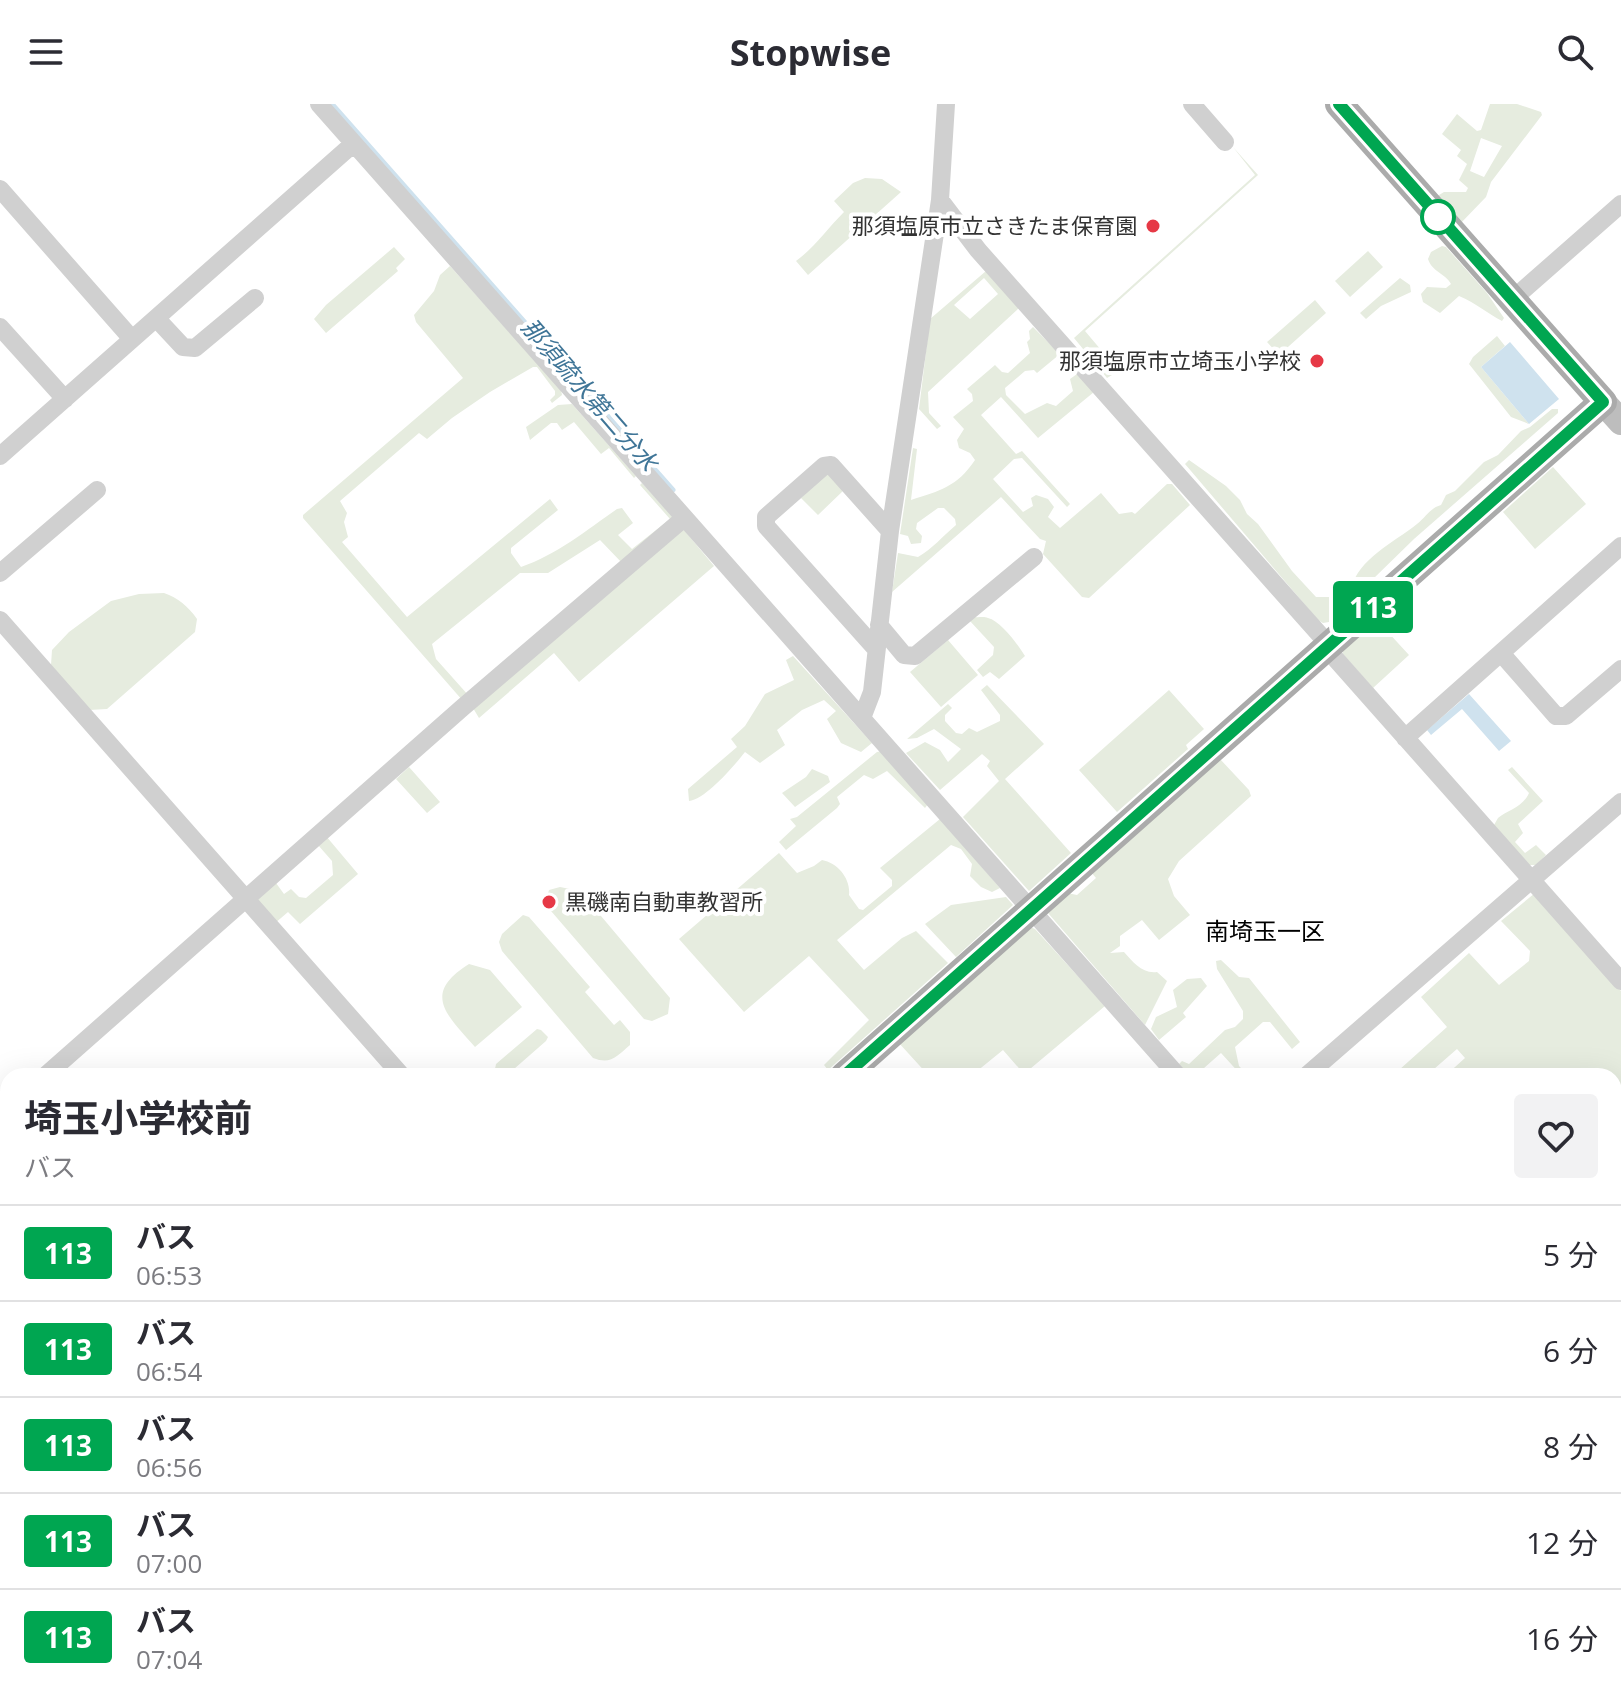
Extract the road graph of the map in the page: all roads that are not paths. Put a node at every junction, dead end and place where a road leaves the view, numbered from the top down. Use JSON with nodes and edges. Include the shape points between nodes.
{"nodes":[{"id":1,"x":319,"y":104,"type":"edge"},
{"id":2,"x":946,"y":104,"type":"edge"},
{"id":3,"x":1192,"y":104,"type":"edge"},
{"id":4,"x":1339,"y":104,"type":"edge"},
{"id":5,"x":1225,"y":142,"type":"dead end"},
{"id":6,"x":353,"y":144,"type":"junction"},
{"id":7,"x":2,"y":196,"type":"edge"},
{"id":8,"x":940,"y":200,"type":"junction"},
{"id":9,"x":1621,"y":204,"type":"edge"},
{"id":10,"x":255,"y":298,"type":"dead end"},
{"id":11,"x":1513,"y":299,"type":"junction"},
{"id":12,"x":156,"y":318,"type":"junction"},
{"id":13,"x":0,"y":327,"type":"edge"},
{"id":14,"x":132,"y":339,"type":"junction"},
{"id":15,"x":65,"y":399,"type":"junction"},
{"id":16,"x":1612,"y":412,"type":"edge"},
{"id":17,"x":0,"y":456,"type":"edge"},
{"id":18,"x":97,"y":490,"type":"dead end"},
{"id":19,"x":683,"y":519,"type":"junction"},
{"id":20,"x":890,"y":531,"type":"junction"},
{"id":21,"x":1621,"y":546,"type":"edge"},
{"id":22,"x":1034,"y":557,"type":"dead end"},
{"id":23,"x":0,"y":573,"type":"edge"},
{"id":24,"x":0,"y":620,"type":"edge"},
{"id":25,"x":879,"y":625,"type":"junction"},
{"id":26,"x":1327,"y":647,"type":"junction"},
{"id":27,"x":876,"y":649,"type":"junction"},
{"id":28,"x":1501,"y":653,"type":"junction"},
{"id":29,"x":1621,"y":669,"type":"edge"},
{"id":30,"x":862,"y":718,"type":"junction"},
{"id":31,"x":1405,"y":738,"type":"junction"},
{"id":32,"x":1621,"y":802,"type":"edge"},
{"id":33,"x":1531,"y":880,"type":"junction"},
{"id":34,"x":247,"y":900,"type":"junction"},
{"id":35,"x":1031,"y":909,"type":"junction"},
{"id":36,"x":1621,"y":981,"type":"edge"},
{"id":37,"x":54,"y":1068,"type":"edge"},
{"id":38,"x":395,"y":1068,"type":"edge"},
{"id":39,"x":853,"y":1068,"type":"edge"},
{"id":40,"x":1171,"y":1068,"type":"edge"},
{"id":41,"x":1315,"y":1068,"type":"edge"}],
"edges":[{"from":1,"to":6,"type":"street"},
{"from":2,"to":8,"type":"street"},
{"from":3,"to":5,"type":"street"},
{"from":4,"to":11,"type":"main road"},
{"from":6,"to":12,"type":"street"},
{"from":6,"to":19,"type":"street"},
{"from":7,"to":14,"type":"street"},
{"from":8,"to":20,"type":"street"},
{"from":8,"to":26,"type":"street"},
{"from":9,"to":11,"type":"street"},
{"from":10,"to":12,"type":"street","via":[[195,348],[183,347]]},
{"from":11,"to":16,"type":"main road"},
{"from":12,"to":14,"type":"street"},
{"from":13,"to":15,"type":"street"},
{"from":14,"to":15,"type":"street"},
{"from":15,"to":17,"type":"street"},
{"from":16,"to":26,"type":"main road"},
{"from":18,"to":23,"type":"street"},
{"from":19,"to":30,"type":"street"},
{"from":19,"to":34,"type":"street"},
{"from":20,"to":25,"type":"street"},
{"from":20,"to":27,"type":"street","via":[[831,465],[766,517],[766,526]]},
{"from":21,"to":28,"type":"street"},
{"from":22,"to":25,"type":"street","via":[[915,656],[904,655]]},
{"from":24,"to":34,"type":"street"},
{"from":25,"to":27,"type":"street"},
{"from":26,"to":31,"type":"street"},
{"from":26,"to":35,"type":"main road"},
{"from":27,"to":30,"type":"street","via":[[872,692]]},
{"from":28,"to":29,"type":"street","via":[[1556,716],[1566,716]]},
{"from":28,"to":31,"type":"street"},
{"from":30,"to":35,"type":"street"},
{"from":31,"to":33,"type":"street"},
{"from":32,"to":33,"type":"street"},
{"from":33,"to":36,"type":"street"},
{"from":33,"to":41,"type":"street"},
{"from":34,"to":37,"type":"street"},
{"from":34,"to":38,"type":"street"},
{"from":35,"to":39,"type":"main road"},
{"from":35,"to":40,"type":"street"}]}
